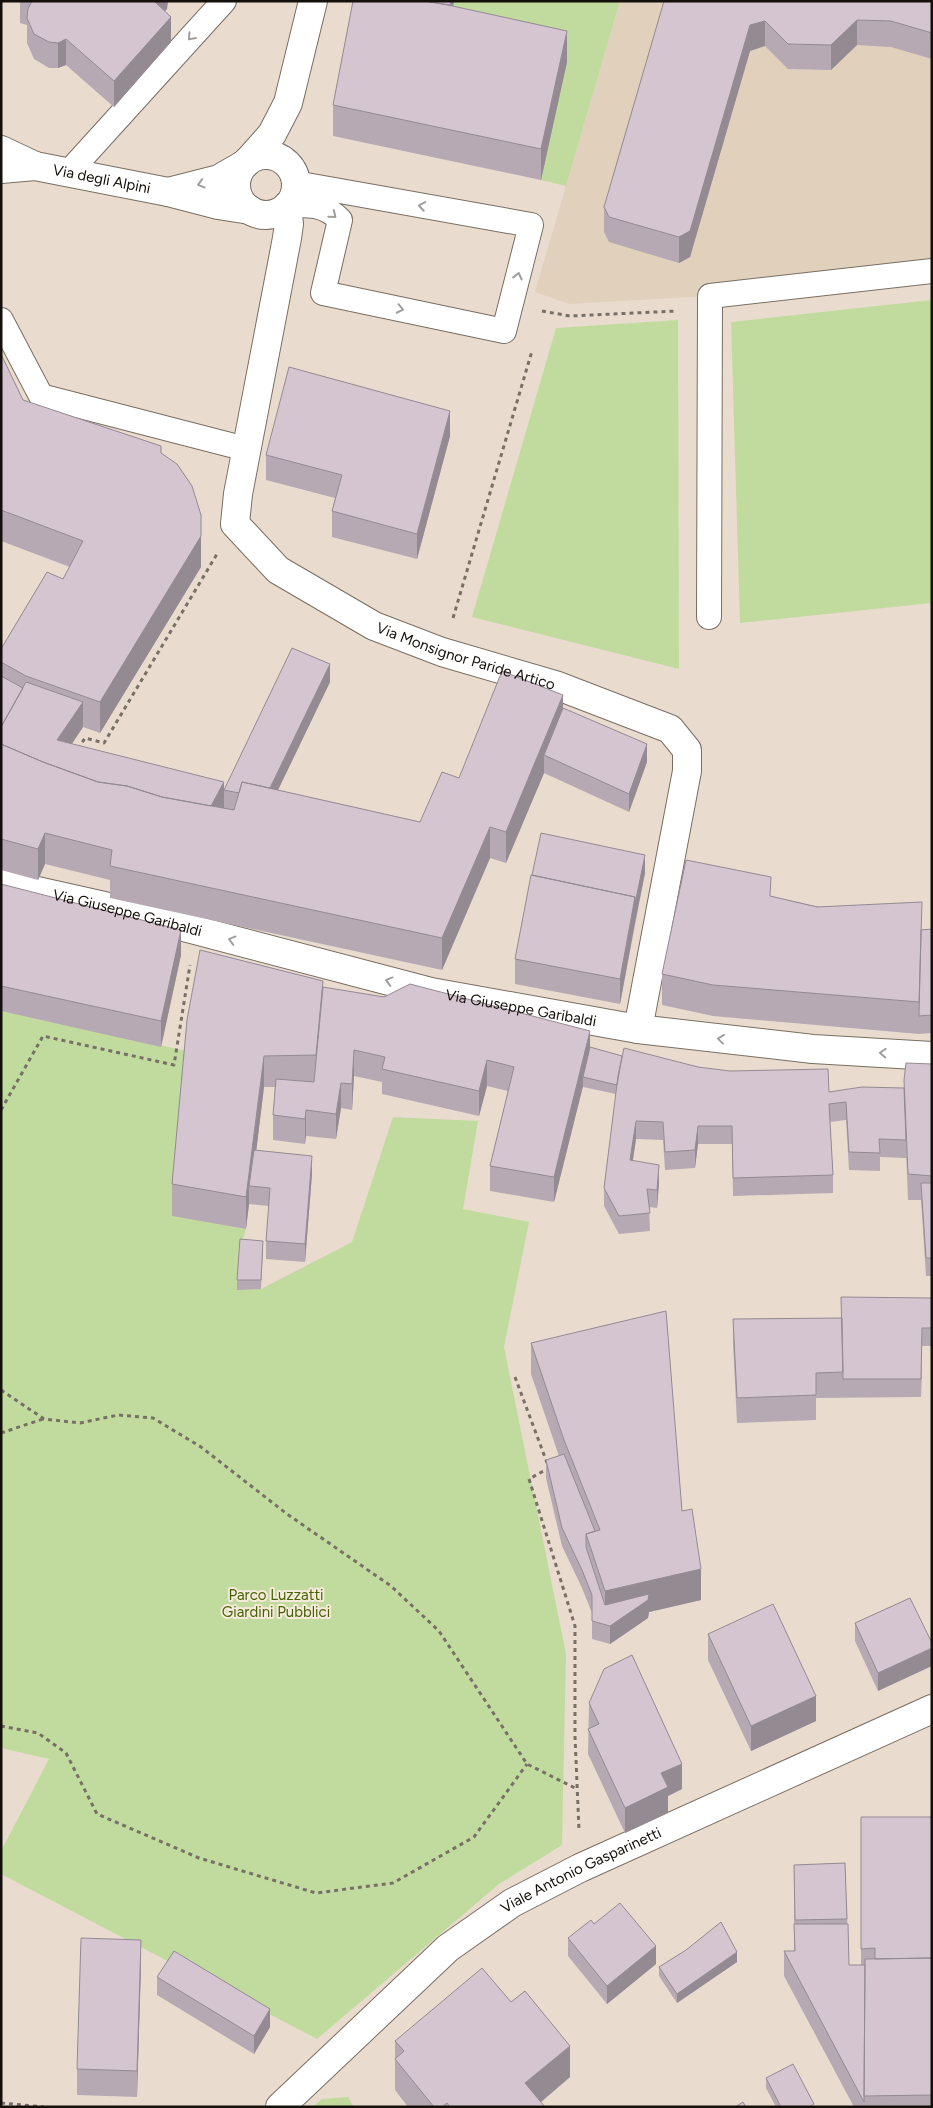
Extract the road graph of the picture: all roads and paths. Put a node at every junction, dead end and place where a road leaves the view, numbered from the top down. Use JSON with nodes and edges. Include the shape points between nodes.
{"nodes":[{"id":1,"x":224,"y":1,"type":"edge"},
{"id":2,"x":312,"y":1,"type":"edge"},
{"id":3,"x":288,"y":103,"type":"junction"},
{"id":4,"x":1,"y":150,"type":"edge"},
{"id":5,"x":247,"y":162,"type":"junction"},
{"id":6,"x":35,"y":166,"type":"junction"},
{"id":7,"x":1,"y":169,"type":"edge"},
{"id":8,"x":68,"y":173,"type":"junction"},
{"id":9,"x":291,"y":186,"type":"junction"},
{"id":10,"x":168,"y":192,"type":"junction"},
{"id":11,"x":255,"y":212,"type":"junction"},
{"id":12,"x":932,"y":271,"type":"edge"},
{"id":13,"x":281,"y":272,"type":"junction"},
{"id":14,"x":710,"y":309,"type":"junction"},
{"id":15,"x":537,"y":310,"type":"dead end"},
{"id":16,"x":1,"y":320,"type":"edge"},
{"id":17,"x":533,"y":350,"type":"dead end"},
{"id":18,"x":246,"y":449,"type":"junction"},
{"id":19,"x":235,"y":524,"type":"junction"},
{"id":20,"x":708,"y":617,"type":"dead end"},
{"id":21,"x":442,"y":652,"type":"junction"},
{"id":22,"x":74,"y":754,"type":"edge"},
{"id":23,"x":1,"y":883,"type":"edge"},
{"id":24,"x":196,"y":930,"type":"junction"},
{"id":25,"x":638,"y":1028,"type":"junction"},
{"id":26,"x":932,"y":1056,"type":"edge"},
{"id":27,"x":1,"y":1110,"type":"edge"},
{"id":28,"x":515,"y":1377,"type":"dead end"},
{"id":29,"x":1,"y":1390,"type":"edge"},
{"id":30,"x":44,"y":1419,"type":"junction"},
{"id":31,"x":1,"y":1433,"type":"edge"},
{"id":32,"x":932,"y":1709,"type":"edge"},
{"id":33,"x":1,"y":1726,"type":"edge"},
{"id":34,"x":527,"y":1764,"type":"junction"},
{"id":35,"x":577,"y":1789,"type":"junction"},
{"id":36,"x":579,"y":1834,"type":"dead end"},
{"id":37,"x":1,"y":2104,"type":"edge"},
{"id":38,"x":44,"y":2107,"type":"edge"},
{"id":39,"x":280,"y":2107,"type":"edge"}],
"edges":[{"from":1,"to":8,"type":"lane","one_way":true},
{"from":2,"to":3,"type":"street","name":"Via degli Alpini"},
{"from":3,"to":5,"type":"street","name":"Via degli Alpini","via":[[272,134]]},
{"from":3,"to":9,"type":"street","name":"Via degli Alpini"},
{"from":4,"to":6,"type":"street","name":"Via degli Alpini"},
{"from":5,"to":9,"type":"street","name":"Via degli Alpini","via":[[267,155],[285,162]]},
{"from":5,"to":10,"type":"street","name":"Via degli Alpini","one_way":true,"via":[[219,179]]},
{"from":5,"to":11,"type":"street","name":"Via degli Alpini","via":[[237,176],[236,186],[238,196]]},
{"from":6,"to":7,"type":"street","name":"Via degli Alpini"},
{"from":6,"to":8,"type":"street","name":"Via degli Alpini"},
{"from":8,"to":10,"type":"street","name":"Via degli Alpini"},
{"from":9,"to":9,"type":"lane","one_way":true,"via":[[304,205],[330,210],[340,220],[323,293],[504,330],[531,226]]},
{"from":9,"to":11,"type":"street","name":"Via degli Alpini","via":[[279,212]]},
{"from":9,"to":13,"type":"street"},
{"from":10,"to":11,"type":"street","name":"Via degli Alpini"},
{"from":11,"to":13,"type":"street","via":[[274,249]]},
{"from":12,"to":14,"type":"lane","via":[[710,296]]},
{"from":13,"to":18,"type":"street"},
{"from":14,"to":15,"type":"path","via":[[570,316]]},
{"from":14,"to":20,"type":"lane"},
{"from":16,"to":18,"type":"lane","via":[[40,396]]},
{"from":17,"to":21,"type":"path"},
{"from":18,"to":19,"type":"street"},
{"from":19,"to":21,"type":"street","name":"Via Monsignor Paride Artico","via":[[278,570],[374,626]]},
{"from":19,"to":22,"type":"path","via":[[104,743],[85,738]]},
{"from":21,"to":25,"type":"street","name":"Via Monsignor Paride Artico","via":[[558,686],[670,729],[687,750],[687,771]]},
{"from":23,"to":24,"type":"street","name":"Via Giuseppe Garibaldi"},
{"from":25,"to":24,"type":"street","name":"Via Giuseppe Garibaldi","one_way":true,"via":[[431,992]]},
{"from":24,"to":27,"type":"path","via":[[174,1065],[43,1036]]},
{"from":26,"to":25,"type":"street","name":"Via Giuseppe Garibaldi","one_way":true,"via":[[814,1050]]},
{"from":28,"to":35,"type":"path","via":[[549,1468],[529,1479],[575,1626]]},
{"from":29,"to":30,"type":"path"},
{"from":30,"to":31,"type":"path"},
{"from":30,"to":34,"type":"path","via":[[80,1423],[118,1415],[153,1418],[201,1447],[287,1514],[391,1586],[439,1631]]},
{"from":32,"to":39,"type":"street","name":"Viale Antonio Gasparinetti","via":[[580,1868],[512,1903],[448,1948]]},
{"from":33,"to":34,"type":"path","via":[[38,1733],[66,1753],[97,1814],[199,1858],[316,1893],[392,1883],[474,1837]]},
{"from":34,"to":35,"type":"path"},
{"from":35,"to":36,"type":"path"},
{"from":37,"to":38,"type":"path"}]}
